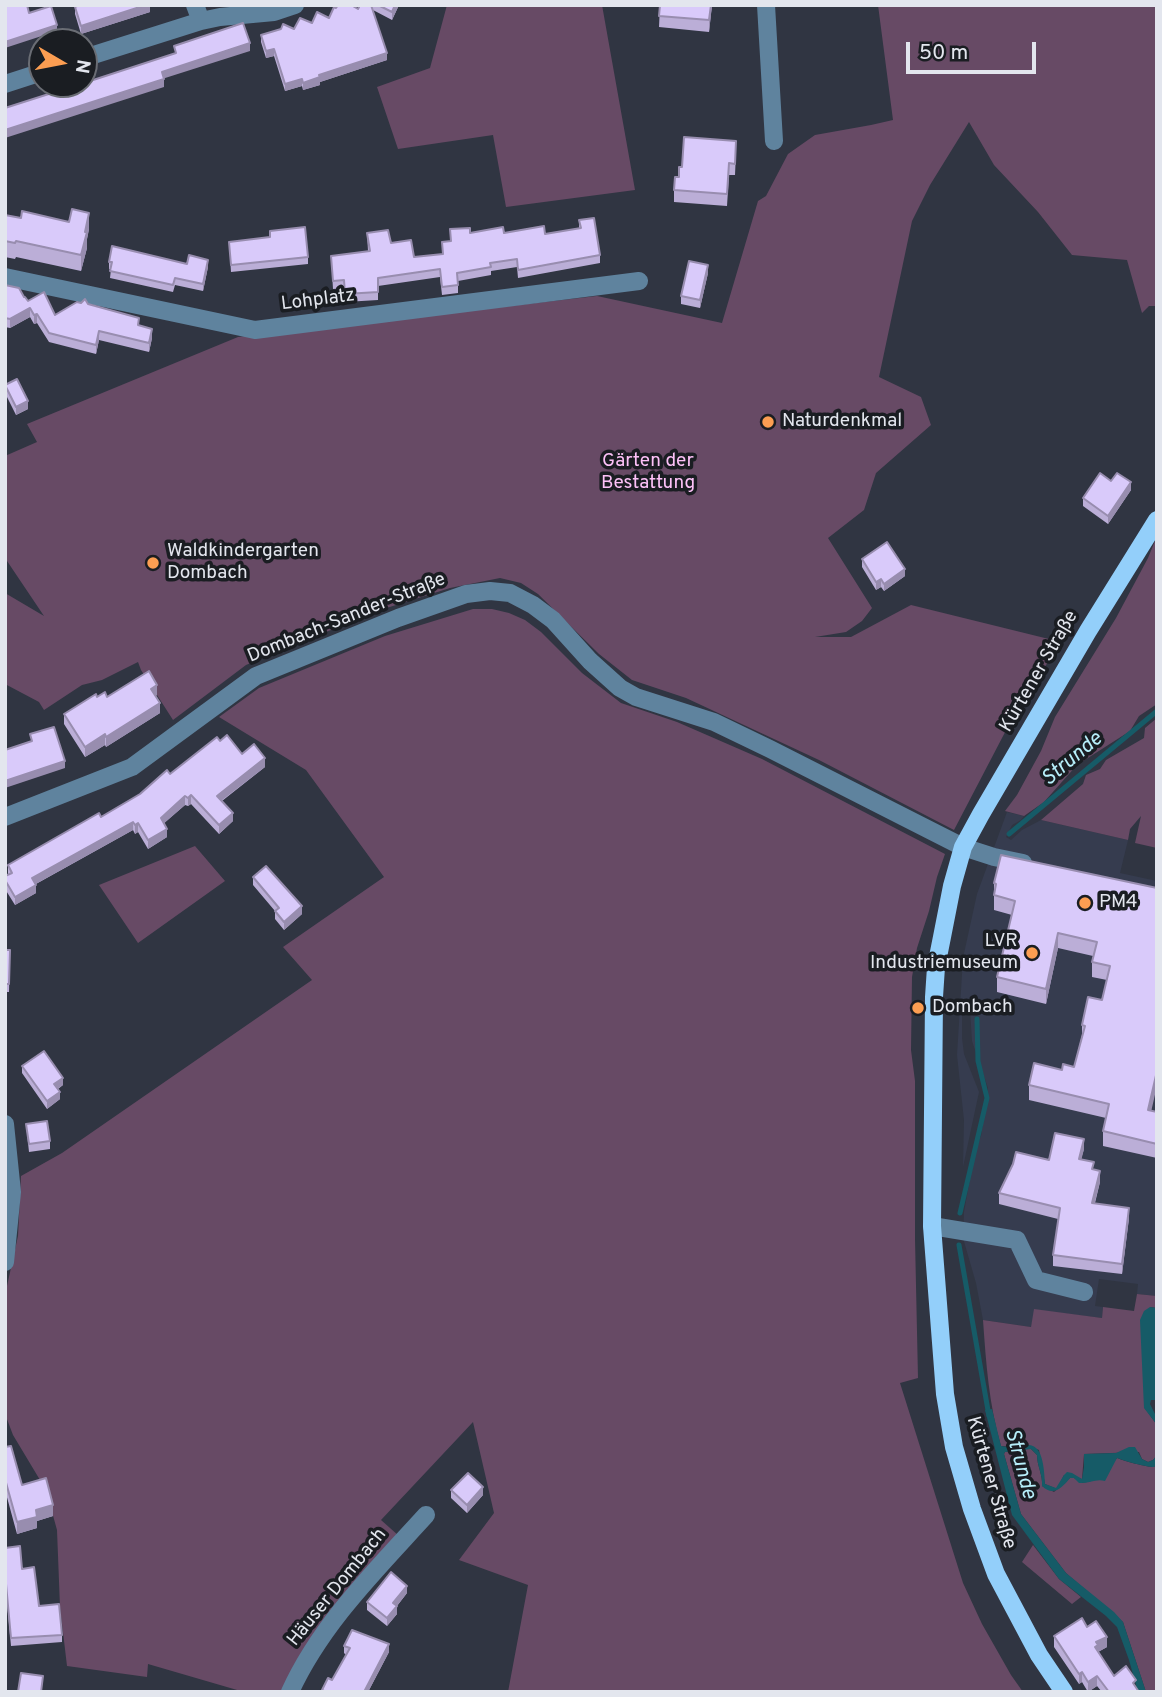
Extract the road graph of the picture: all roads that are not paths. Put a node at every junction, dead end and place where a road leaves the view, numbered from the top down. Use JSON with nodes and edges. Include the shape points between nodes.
{"nodes":[{"id":1,"x":295,"y":5,"type":"edge"},
{"id":2,"x":766,"y":5,"type":"edge"},
{"id":3,"x":198,"y":13,"type":"edge"},
{"id":4,"x":98,"y":52,"type":"edge"},
{"id":5,"x":28,"y":77,"type":"edge"},
{"id":6,"x":5,"y":84,"type":"edge"},
{"id":7,"x":774,"y":141,"type":"dead end"},
{"id":8,"x":5,"y":277,"type":"edge"},
{"id":9,"x":639,"y":282,"type":"dead end"},
{"id":10,"x":1157,"y":520,"type":"edge"},
{"id":11,"x":5,"y":817,"type":"edge"},
{"id":12,"x":963,"y":847,"type":"junction"},
{"id":13,"x":1040,"y":866,"type":"edge"},
{"id":14,"x":5,"y":1124,"type":"edge"},
{"id":15,"x":932,"y":1226,"type":"junction"},
{"id":16,"x":5,"y":1262,"type":"edge"},
{"id":17,"x":1084,"y":1292,"type":"dead end"},
{"id":18,"x":426,"y":1515,"type":"dead end"},
{"id":19,"x":290,"y":1692,"type":"edge"},
{"id":20,"x":1064,"y":1692,"type":"edge"}],
"edges":[{"from":1,"to":3,"type":"street","via":[[274,12],[220,17]]},
{"from":2,"to":7,"type":"street"},
{"from":3,"to":4,"type":"street"},
{"from":5,"to":6,"type":"street"},
{"from":8,"to":9,"type":"street","name":"Lohplatz","via":[[255,330]]},
{"from":10,"to":12,"type":"main road","name":"Kürtener Straße"},
{"from":11,"to":12,"type":"street","name":"Dombach-Sander-Straße","via":[[132,767],[256,676],[398,618],[466,594],[489,591],[510,593],[533,605],[620,688],[636,697],[714,722]]},
{"from":12,"to":13,"type":"street"},
{"from":12,"to":15,"type":"main road","name":"Kürtener Straße","via":[[936,967]]},
{"from":14,"to":16,"type":"street","via":[[12,1192]]},
{"from":15,"to":17,"type":"street","via":[[1017,1240],[1036,1280]]},
{"from":15,"to":20,"type":"main road","name":"Kürtener Straße","via":[[944,1394],[954,1447],[996,1574]]},
{"from":18,"to":19,"type":"street","name":"Häuser Dombach","via":[[330,1625]]}]}
